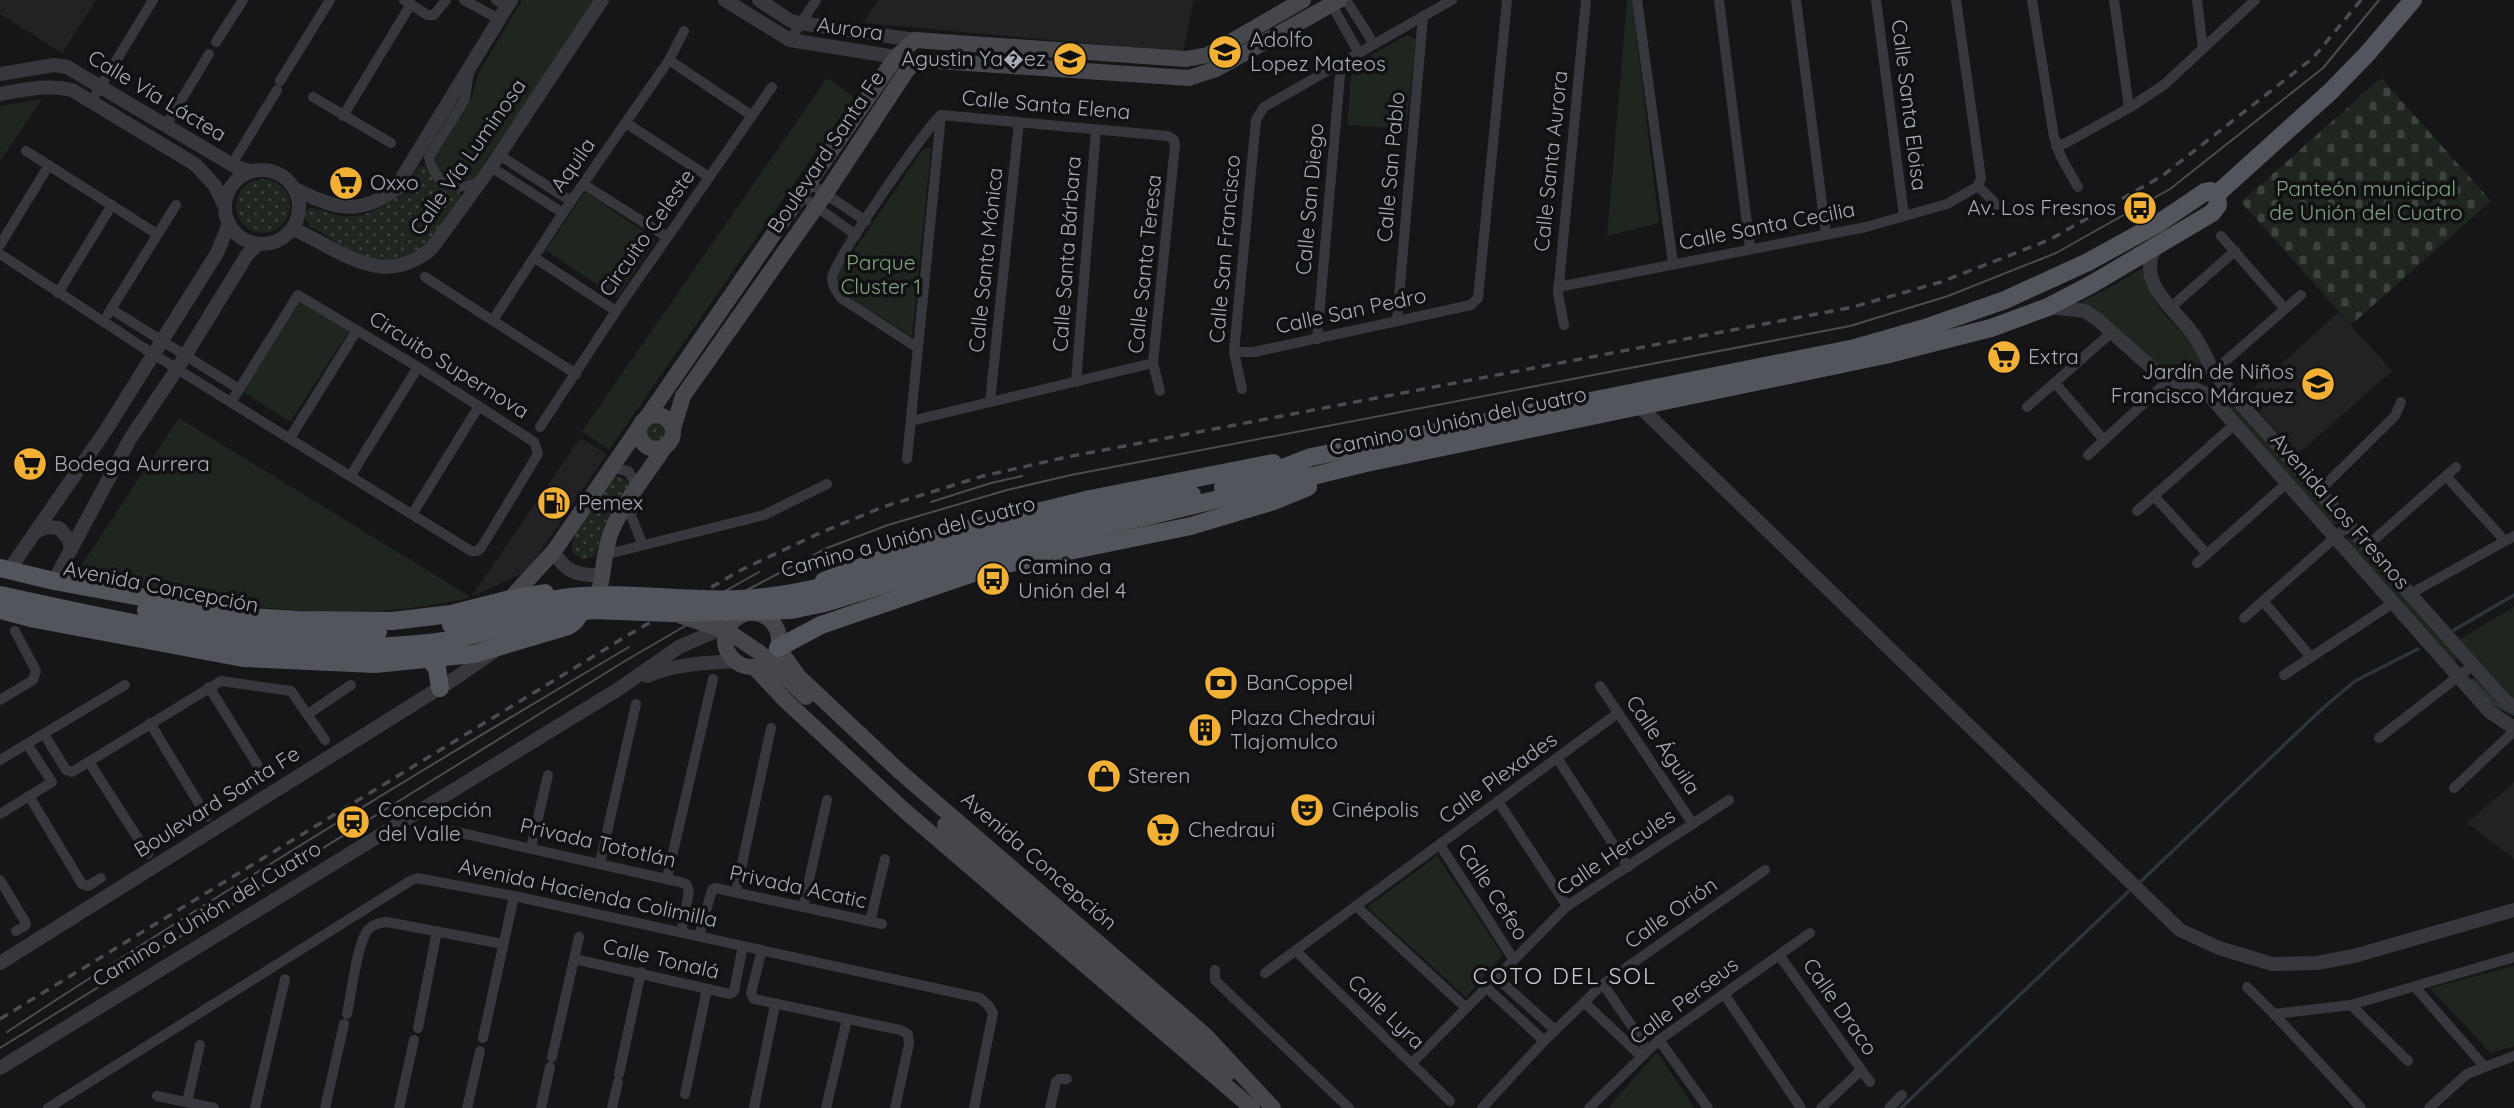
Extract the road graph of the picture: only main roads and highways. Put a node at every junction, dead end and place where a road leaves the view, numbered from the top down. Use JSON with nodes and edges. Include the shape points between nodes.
{"nodes":[{"id":1,"x":1303,"y":0,"type":"edge"},
{"id":2,"x":2413,"y":0,"type":"edge"},
{"id":3,"x":1336,"y":1,"type":"edge"},
{"id":4,"x":2217,"y":194,"type":"junction"},
{"id":5,"x":644,"y":421,"type":"junction"},
{"id":6,"x":673,"y":429,"type":"junction"},
{"id":7,"x":667,"y":445,"type":"junction"},
{"id":8,"x":1311,"y":457,"type":"junction"},
{"id":9,"x":1366,"y":463,"type":"junction"},
{"id":10,"x":919,"y":566,"type":"junction"},
{"id":11,"x":3,"y":572,"type":"edge"},
{"id":12,"x":0,"y":595,"type":"edge"},
{"id":13,"x":688,"y":598,"type":"joint"},
{"id":14,"x":510,"y":599,"type":"junction"},
{"id":15,"x":0,"y":610,"type":"edge"},
{"id":16,"x":672,"y":613,"type":"junction"},
{"id":17,"x":750,"y":613,"type":"junction"},
{"id":18,"x":575,"y":622,"type":"junction"},
{"id":19,"x":452,"y":632,"type":"junction"},
{"id":20,"x":778,"y":648,"type":"junction"},
{"id":21,"x":429,"y":659,"type":"junction"},
{"id":22,"x":754,"y":667,"type":"junction"},
{"id":23,"x":440,"y":688,"type":"road end"},
{"id":24,"x":1252,"y":1108,"type":"edge"},
{"id":25,"x":1266,"y":1108,"type":"edge"},
{"id":26,"x":1273,"y":1108,"type":"edge"}],
"edges":[{"from":1,"to":5,"type":"main road","name":"Boulevard Santa Fe","via":[[1208,55],[1186,60],[915,40],[896,57]]},
{"from":2,"to":4,"type":"main road","name":"Camino a Unión del Cuatro","via":[[2330,92]]},
{"from":3,"to":6,"type":"main road","name":"Boulevard Santa Fe","via":[[1216,69],[1189,78],[914,63],[683,396]]},
{"from":4,"to":8,"type":"main road","name":"Camino a Unión del Cuatro","via":[[2204,192],[2160,223],[2088,262],[2005,300],[1925,328],[1855,348]]},
{"from":4,"to":9,"type":"main road","name":"Camino a Unión del Cuatro","via":[[2218,205],[2212,213],[2155,248],[2048,307],[1991,328],[1885,355]]},
{"from":5,"to":6,"type":"main road","via":[[653,415],[664,416]]},
{"from":5,"to":7,"type":"main road","via":[[640,436],[646,445],[656,449]]},
{"from":5,"to":14,"type":"main road","name":"Boulevard Santa Fe","via":[[554,551]]},
{"from":6,"to":7,"type":"main road"},
{"from":7,"to":18,"type":"main road","via":[[612,531],[595,606]]},
{"from":8,"to":10,"type":"main road","name":"Camino a Unión del Cuatro","via":[[1209,491],[1029,526]]},
{"from":8,"to":17,"type":"main road","via":[[1090,499],[952,533],[849,570]]},
{"from":9,"to":10,"type":"main road","name":"Camino a Unión del Cuatro"},
{"from":9,"to":20,"type":"main road","via":[[1274,501],[1191,526],[991,567],[821,625]]},
{"from":10,"to":13,"type":"main road","name":"Camino a Unión del Cuatro","bridge":true,"via":[[813,590],[740,599]]},
{"from":10,"to":16,"type":"main road","name":"Camino a Unión del Cuatro","bridge":true,"via":[[825,603],[791,610]]},
{"from":11,"to":14,"type":"main road","via":[[249,617],[298,620],[392,621],[451,614]]},
{"from":11,"to":19,"type":"main road","name":"Avenida Concepción","via":[[241,628],[340,634]]},
{"from":12,"to":19,"type":"main road","name":"Avenida Concepción","via":[[217,639],[291,646],[418,645]]},
{"from":13,"to":19,"type":"main road","name":"Avenida Concepción","bridge":true,"via":[[567,598]]},
{"from":14,"to":18,"type":"main road","via":[[564,593],[578,605]]},
{"from":15,"to":21,"type":"main road","via":[[243,658],[375,664]]},
{"from":16,"to":19,"type":"main road","name":"Avenida Concepción","bridge":true,"via":[[592,610]]},
{"from":16,"to":25,"type":"main road","name":"Avenida Concepción","bridge":true,"via":[[729,632],[760,653],[923,805]]},
{"from":17,"to":20,"type":"main road","via":[[773,623]]},
{"from":17,"to":22,"type":"main road","via":[[730,625],[725,640],[735,661]]},
{"from":18,"to":21,"type":"main road","via":[[499,648]]},
{"from":20,"to":22,"type":"main road","via":[[769,661]]},
{"from":20,"to":26,"type":"main road","name":"Avenida Concepción","via":[[799,677],[898,770],[1205,1035]]},
{"from":21,"to":23,"type":"main road","via":[[437,668]]},
{"from":22,"to":24,"type":"main road","via":[[905,811]]}]}
